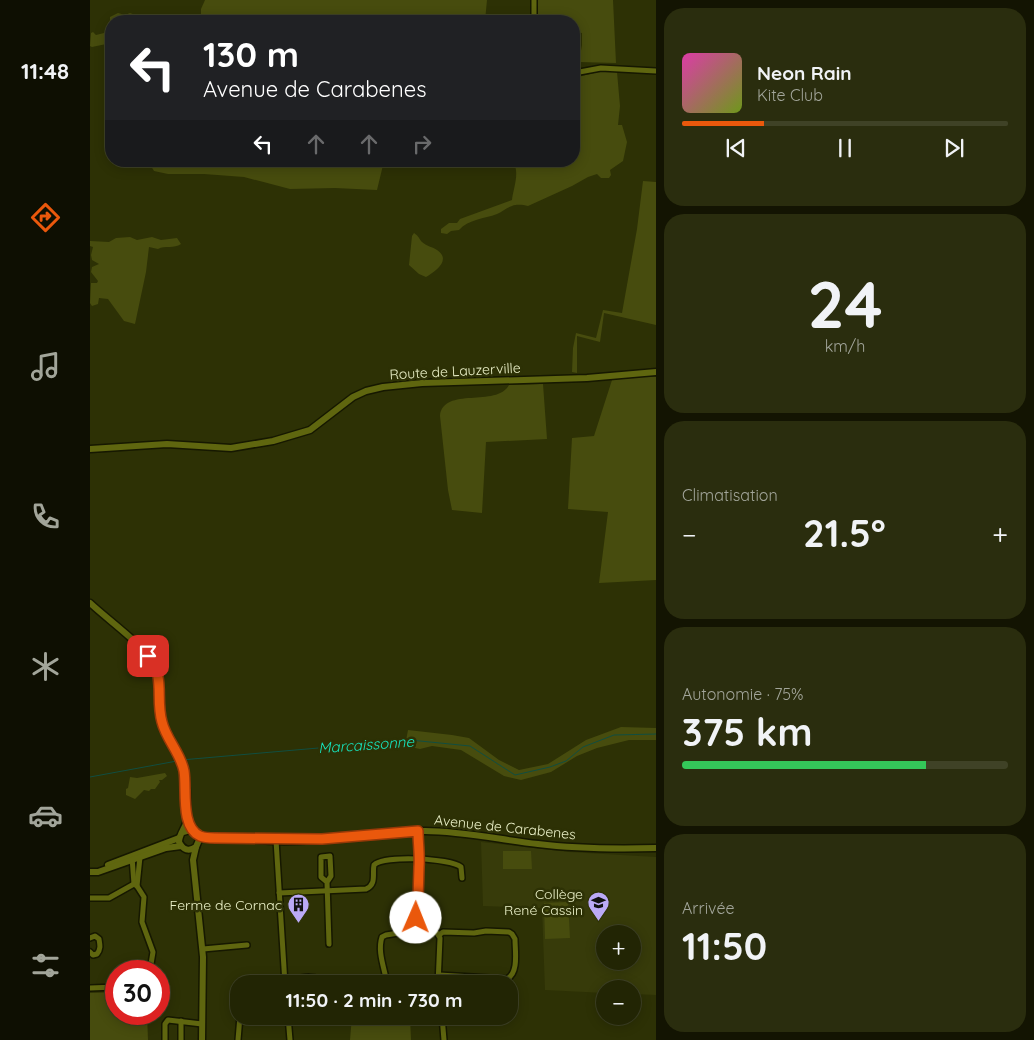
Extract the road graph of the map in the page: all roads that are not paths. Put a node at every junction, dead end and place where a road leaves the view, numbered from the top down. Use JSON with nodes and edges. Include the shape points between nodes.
{"nodes":[{"id":1,"x":534,"y":0,"type":"edge"},
{"id":2,"x":534,"y":15,"type":"edge"},
{"id":3,"x":656,"y":71,"type":"edge"},
{"id":4,"x":580,"y":72,"type":"edge"},
{"id":5,"x":656,"y":372,"type":"edge"},
{"id":6,"x":90,"y":449,"type":"edge"},
{"id":7,"x":90,"y":603,"type":"edge"},
{"id":8,"x":187,"y":820,"type":"junction"},
{"id":9,"x":418,"y":831,"type":"junction"},
{"id":10,"x":196,"y":833,"type":"junction"},
{"id":11,"x":181,"y":835,"type":"junction"},
{"id":12,"x":215,"y":838,"type":"junction"},
{"id":13,"x":250,"y":839,"type":"junction"},
{"id":14,"x":322,"y":839,"type":"junction"},
{"id":15,"x":276,"y":840,"type":"junction"},
{"id":16,"x":197,"y":846,"type":"junction"},
{"id":17,"x":184,"y":848,"type":"junction"},
{"id":18,"x":656,"y":848,"type":"edge"},
{"id":19,"x":135,"y":858,"type":"junction"},
{"id":20,"x":419,"y":859,"type":"junction"},
{"id":21,"x":193,"y":860,"type":"junction"},
{"id":22,"x":92,"y":872,"type":"edge"},
{"id":23,"x":462,"y":878,"type":"dead end"},
{"id":24,"x":327,"y":882,"type":"junction"},
{"id":25,"x":136,"y":885,"type":"junction"},
{"id":26,"x":327,"y":891,"type":"junction"},
{"id":27,"x":279,"y":893,"type":"junction"},
{"id":28,"x":90,"y":898,"type":"edge"},
{"id":29,"x":417,"y":925,"type":"junction"},
{"id":30,"x":439,"y":935,"type":"junction"},
{"id":31,"x":90,"y":938,"type":"edge"},
{"id":32,"x":329,"y":944,"type":"dead end"},
{"id":33,"x":247,"y":945,"type":"dead end"},
{"id":34,"x":202,"y":949,"type":"junction"},
{"id":35,"x":90,"y":952,"type":"edge"},
{"id":36,"x":152,"y":960,"type":"edge"},
{"id":37,"x":284,"y":975,"type":"edge"},
{"id":38,"x":386,"y":975,"type":"edge"},
{"id":39,"x":439,"y":975,"type":"edge"},
{"id":40,"x":512,"y":975,"type":"edge"},
{"id":41,"x":105,"y":987,"type":"edge"},
{"id":42,"x":90,"y":988,"type":"edge"},
{"id":43,"x":181,"y":1021,"type":"junction"},
{"id":44,"x":202,"y":1024,"type":"junction"},
{"id":45,"x":239,"y":1025,"type":"edge"},
{"id":46,"x":289,"y":1025,"type":"edge"},
{"id":47,"x":443,"y":1025,"type":"edge"},
{"id":48,"x":165,"y":1040,"type":"edge"},
{"id":49,"x":181,"y":1040,"type":"edge"},
{"id":50,"x":202,"y":1040,"type":"edge"},
{"id":51,"x":238,"y":1040,"type":"edge"},
{"id":52,"x":290,"y":1040,"type":"edge"},
{"id":53,"x":444,"y":1040,"type":"edge"}],
"edges":[{"from":1,"to":2,"type":"street"},
{"from":3,"to":4,"type":"street","via":[[601,68]]},
{"from":5,"to":6,"type":"street","name":"Route de Lauzerville","via":[[374,388],[347,400],[310,430],[250,445],[222,448],[168,444]]},
{"from":7,"to":8,"type":"street","via":[[142,649],[156,666],[162,722],[185,775]]},
{"from":8,"to":10,"type":"street"},
{"from":8,"to":11,"type":"street"},
{"from":9,"to":14,"type":"street","name":"Avenue de Carabenes"},
{"from":9,"to":18,"type":"street","name":"Avenue de Carabenes","via":[[578,848]]},
{"from":9,"to":20,"type":"street"},
{"from":10,"to":11,"type":"street","via":[[186,830]]},
{"from":10,"to":12,"type":"street","name":"Avenue de Carabenes"},
{"from":10,"to":16,"type":"street"},
{"from":11,"to":17,"type":"street"},
{"from":11,"to":19,"type":"street"},
{"from":12,"to":13,"type":"street","name":"Avenue de Carabenes"},
{"from":12,"to":16,"type":"street","name":"Avenue de Carabenes"},
{"from":13,"to":14,"type":"street","name":"Avenue de Carabenes"},
{"from":13,"to":15,"type":"street","name":"Avenue de Carabenes"},
{"from":14,"to":15,"type":"street","name":"Avenue de Carabenes"},
{"from":15,"to":27,"type":"street"},
{"from":16,"to":17,"type":"street","via":[[190,850]]},
{"from":16,"to":21,"type":"street"},
{"from":17,"to":19,"type":"street","via":[[166,848]]},
{"from":17,"to":21,"type":"street"},
{"from":19,"to":22,"type":"street"},
{"from":19,"to":25,"type":"street"},
{"from":19,"to":25,"type":"street"},
{"from":20,"to":23,"type":"street","via":[[455,863],[461,867]]},
{"from":20,"to":26,"type":"street","via":[[378,861],[374,867],[374,882],[369,888]]},
{"from":20,"to":29,"type":"street"},
{"from":21,"to":34,"type":"street"},
{"from":24,"to":24,"type":"street","via":[[331,876],[330,856],[321,857],[321,877]]},
{"from":24,"to":26,"type":"street"},
{"from":25,"to":28,"type":"street","via":[[109,898]]},
{"from":25,"to":36,"type":"street","via":[[144,897],[142,922],[154,952]]},
{"from":26,"to":27,"type":"street"},
{"from":26,"to":32,"type":"street"},
{"from":27,"to":37,"type":"street"},
{"from":29,"to":30,"type":"street"},
{"from":29,"to":38,"type":"street","via":[[405,932],[382,937]]},
{"from":30,"to":39,"type":"street"},
{"from":30,"to":40,"type":"street","via":[[486,930],[509,932],[515,939]]},
{"from":31,"to":35,"type":"street","via":[[95,936],[99,939],[100,951],[93,955]]},
{"from":33,"to":34,"type":"street"},
{"from":34,"to":44,"type":"street"},
{"from":41,"to":42,"type":"street"},
{"from":43,"to":44,"type":"street"},
{"from":43,"to":48,"type":"street","via":[[168,1020]]},
{"from":43,"to":49,"type":"street"},
{"from":44,"to":50,"type":"street"},
{"from":45,"to":51,"type":"street"},
{"from":46,"to":52,"type":"street"},
{"from":47,"to":53,"type":"street"}]}
